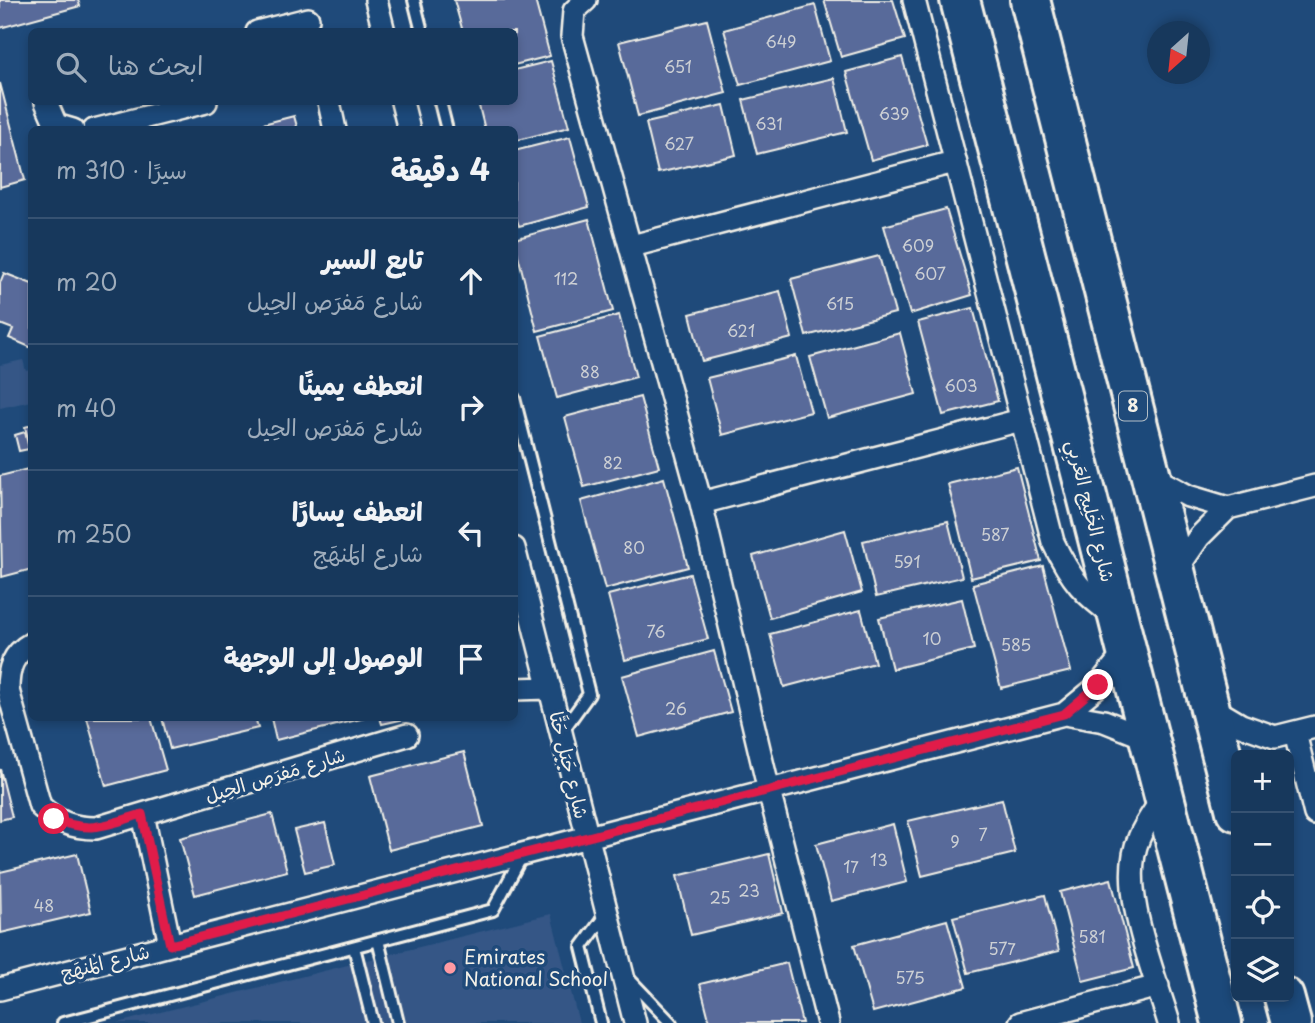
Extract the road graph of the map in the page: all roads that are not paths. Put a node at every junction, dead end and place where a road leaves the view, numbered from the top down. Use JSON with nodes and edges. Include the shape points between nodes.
{"nodes":[{"id":1,"x":376,"y":0,"type":"edge"},
{"id":2,"x":414,"y":0,"type":"edge"},
{"id":3,"x":586,"y":0,"type":"edge"},
{"id":4,"x":914,"y":0,"type":"edge"},
{"id":5,"x":960,"y":0,"type":"edge"},
{"id":6,"x":1030,"y":0,"type":"edge"},
{"id":7,"x":307,"y":17,"type":"edge"},
{"id":8,"x":270,"y":28,"type":"edge"},
{"id":9,"x":383,"y":28,"type":"edge"},
{"id":10,"x":421,"y":28,"type":"edge"},
{"id":11,"x":47,"y":105,"type":"edge"},
{"id":12,"x":194,"y":105,"type":"edge"},
{"id":13,"x":330,"y":105,"type":"edge"},
{"id":14,"x":403,"y":105,"type":"edge"},
{"id":15,"x":441,"y":105,"type":"edge"},
{"id":16,"x":59,"y":126,"type":"edge"},
{"id":17,"x":110,"y":126,"type":"edge"},
{"id":18,"x":334,"y":126,"type":"edge"},
{"id":19,"x":408,"y":126,"type":"edge"},
{"id":20,"x":446,"y":126,"type":"edge"},
{"id":21,"x":954,"y":162,"type":"junction"},
{"id":22,"x":632,"y":246,"type":"junction"},
{"id":23,"x":518,"y":414,"type":"edge"},
{"id":24,"x":1021,"y":420,"type":"junction"},
{"id":25,"x":1151,"y":476,"type":"junction"},
{"id":26,"x":1315,"y":486,"type":"edge"},
{"id":27,"x":701,"y":503,"type":"junction"},
{"id":28,"x":1228,"y":508,"type":"junction"},
{"id":29,"x":518,"y":564,"type":"edge"},
{"id":30,"x":1175,"y":572,"type":"junction"},
{"id":31,"x":1123,"y":635,"type":"junction"},
{"id":32,"x":28,"y":646,"type":"edge"},
{"id":33,"x":550,"y":688,"type":"junction"},
{"id":34,"x":518,"y":689,"type":"edge"},
{"id":35,"x":1209,"y":706,"type":"junction"},
{"id":36,"x":1064,"y":714,"type":"junction"},
{"id":37,"x":1295,"y":732,"type":"edge"},
{"id":38,"x":562,"y":733,"type":"junction"},
{"id":39,"x":407,"y":735,"type":"dead end"},
{"id":40,"x":1149,"y":739,"type":"junction"},
{"id":41,"x":1269,"y":750,"type":"edge"},
{"id":42,"x":1231,"y":787,"type":"edge"},
{"id":43,"x":769,"y":791,"type":"junction"},
{"id":44,"x":1164,"y":796,"type":"junction"},
{"id":45,"x":142,"y":814,"type":"junction"},
{"id":46,"x":1315,"y":814,"type":"edge"},
{"id":47,"x":588,"y":837,"type":"junction"},
{"id":48,"x":523,"y":854,"type":"junction"},
{"id":49,"x":607,"y":913,"type":"junction"},
{"id":50,"x":378,"y":940,"type":"junction"},
{"id":51,"x":170,"y":945,"type":"junction"},
{"id":52,"x":354,"y":947,"type":"junction"},
{"id":53,"x":622,"y":972,"type":"junction"},
{"id":54,"x":1158,"y":986,"type":"junction"},
{"id":55,"x":0,"y":989,"type":"edge"},
{"id":56,"x":1285,"y":1002,"type":"edge"},
{"id":57,"x":63,"y":1023,"type":"edge"},
{"id":58,"x":373,"y":1023,"type":"edge"},
{"id":59,"x":398,"y":1023,"type":"edge"},
{"id":60,"x":601,"y":1023,"type":"edge"},
{"id":61,"x":635,"y":1023,"type":"edge"},
{"id":62,"x":671,"y":1023,"type":"edge"},
{"id":63,"x":828,"y":1023,"type":"edge"},
{"id":64,"x":1020,"y":1023,"type":"edge"},
{"id":65,"x":1169,"y":1023,"type":"edge"},
{"id":66,"x":1222,"y":1023,"type":"edge"},
{"id":67,"x":1290,"y":1023,"type":"edge"}],
"edges":[{"from":1,"to":9,"type":"street"},
{"from":2,"to":10,"type":"lane"},
{"from":3,"to":22,"type":"street","via":[[574,11],[572,36]]},
{"from":4,"to":21,"type":"street"},
{"from":5,"to":31,"type":"highway","name":"شارع الخَلِيج العَربِي"},
{"from":6,"to":25,"type":"highway","number":"8"},
{"from":7,"to":8,"type":"street"},
{"from":11,"to":16,"type":"street"},
{"from":12,"to":17,"type":"street"},
{"from":13,"to":18,"type":"street"},
{"from":14,"to":19,"type":"street"},
{"from":15,"to":20,"type":"lane"},
{"from":21,"to":22,"type":"street"},
{"from":21,"to":24,"type":"street"},
{"from":22,"to":27,"type":"street"},
{"from":23,"to":38,"type":"lane","via":[[589,694]]},
{"from":24,"to":27,"type":"street"},
{"from":24,"to":31,"type":"street","via":[[1053,542],[1067,572]]},
{"from":25,"to":28,"type":"street","via":[[1188,496]]},
{"from":25,"to":30,"type":"highway","number":"8"},
{"from":26,"to":28,"type":"street"},
{"from":27,"to":43,"type":"street"},
{"from":28,"to":30,"type":"street","via":[[1199,537]]},
{"from":29,"to":33,"type":"street","name":"شارع جَبَل حَتَّا"},
{"from":30,"to":35,"type":"highway","number":"8"},
{"from":31,"to":36,"type":"street","name":"شارع المَنهَج","via":[[1098,685]]},
{"from":31,"to":40,"type":"highway","name":"شارع الخَلِيج العَربِي"},
{"from":32,"to":45,"type":"street","name":"شارع مَفرَص الحِيل","via":[[8,671],[8,690],[40,806],[54,819],[76,828],[96,828]]},
{"from":33,"to":34,"type":"street"},
{"from":33,"to":38,"type":"street","name":"شارع جَبَل حَتَّا"},
{"from":35,"to":37,"type":"street","via":[[1241,725]]},
{"from":35,"to":42,"type":"highway","number":"8"},
{"from":36,"to":40,"type":"street","name":"شارع المَنهَج","via":[[1104,721]]},
{"from":36,"to":43,"type":"street","name":"شارع المَنهَج"},
{"from":37,"to":41,"type":"street"},
{"from":37,"to":46,"type":"street"},
{"from":38,"to":47,"type":"street","name":"شارع جَبَل حَتَّا"},
{"from":39,"to":45,"type":"street","name":"شارع مَفرَص الحِيل"},
{"from":40,"to":44,"type":"highway","name":"شارع الخَلِيج العَربِي"},
{"from":43,"to":47,"type":"street","name":"شارع المَنهَج"},
{"from":43,"to":63,"type":"street"},
{"from":44,"to":54,"type":"street","via":[[1138,839],[1134,863],[1134,902]]},
{"from":44,"to":66,"type":"highway","name":"شارع الخَلِيج العَربِي"},
{"from":45,"to":51,"type":"street"},
{"from":47,"to":48,"type":"street","name":"شارع المَنهَج"},
{"from":47,"to":49,"type":"street","name":"شارع جَبَل حَتَّا"},
{"from":48,"to":50,"type":"lane","via":[[493,910]]},
{"from":48,"to":51,"type":"street","name":"شارع المَنهَج"},
{"from":49,"to":53,"type":"street","name":"شارع جَبَل حَتَّا"},
{"from":49,"to":60,"type":"lane","via":[[582,947]]},
{"from":50,"to":52,"type":"lane"},
{"from":50,"to":59,"type":"lane"},
{"from":51,"to":55,"type":"street","name":"شارع المَنهَج"},
{"from":52,"to":57,"type":"lane"},
{"from":52,"to":58,"type":"lane"},
{"from":53,"to":61,"type":"street","name":"شارع جَبَل حَتَّا"},
{"from":53,"to":62,"type":"lane"},
{"from":54,"to":64,"type":"street"},
{"from":54,"to":65,"type":"street"},
{"from":56,"to":67,"type":"highway"}]}
